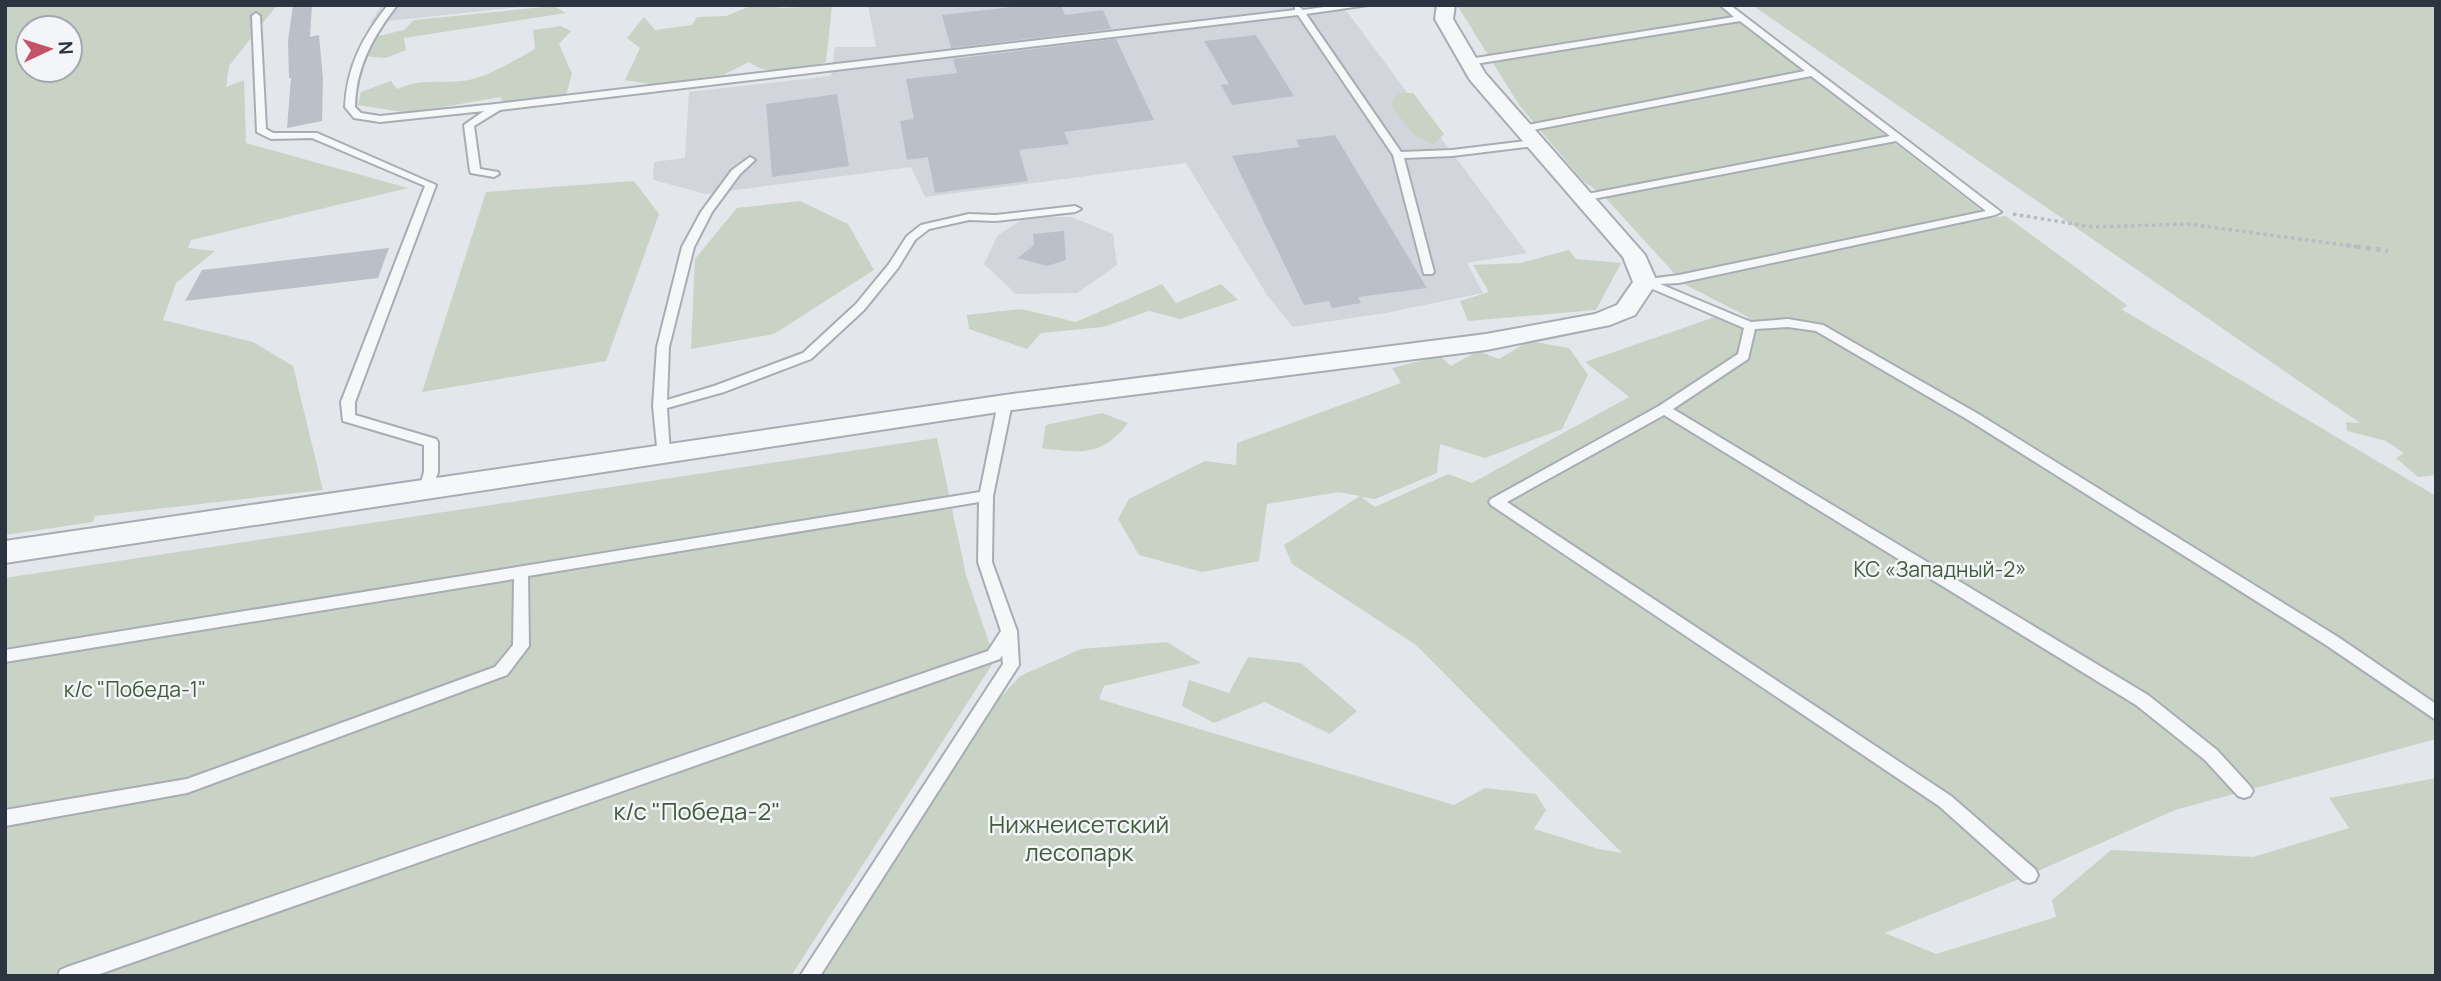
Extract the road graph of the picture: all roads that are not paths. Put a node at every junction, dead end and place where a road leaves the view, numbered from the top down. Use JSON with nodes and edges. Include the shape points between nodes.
{"nodes":[{"id":1,"x":393,"y":5,"type":"edge"},
{"id":2,"x":1364,"y":5,"type":"edge"},
{"id":3,"x":1446,"y":5,"type":"edge"},
{"id":4,"x":1724,"y":5,"type":"edge"},
{"id":5,"x":1298,"y":9,"type":"edge"},
{"id":6,"x":256,"y":16,"type":"dead end"},
{"id":7,"x":1739,"y":19,"type":"junction"},
{"id":8,"x":1469,"y":62,"type":"junction"},
{"id":9,"x":1812,"y":74,"type":"junction"},
{"id":10,"x":497,"y":107,"type":"junction"},
{"id":11,"x":1529,"y":136,"type":"junction"},
{"id":12,"x":1897,"y":138,"type":"junction"},
{"id":13,"x":1398,"y":155,"type":"junction"},
{"id":14,"x":750,"y":160,"type":"dead end"},
{"id":15,"x":494,"y":174,"type":"dead end"},
{"id":16,"x":1582,"y":198,"type":"junction"},
{"id":17,"x":1075,"y":209,"type":"dead end"},
{"id":18,"x":1428,"y":272,"type":"dead end"},
{"id":19,"x":1645,"y":282,"type":"junction"},
{"id":20,"x":1750,"y":326,"type":"junction"},
{"id":21,"x":1005,"y":403,"type":"junction"},
{"id":22,"x":660,"y":406,"type":"junction"},
{"id":23,"x":1664,"y":409,"type":"junction"},
{"id":24,"x":663,"y":454,"type":"junction"},
{"id":25,"x":426,"y":489,"type":"junction"},
{"id":26,"x":986,"y":496,"type":"junction"},
{"id":27,"x":5,"y":552,"type":"edge"},
{"id":28,"x":522,"y":572,"type":"junction"},
{"id":29,"x":1009,"y":631,"type":"junction"},
{"id":30,"x":5,"y":656,"type":"edge"},
{"id":31,"x":2436,"y":713,"type":"edge"},
{"id":32,"x":2244,"y":791,"type":"dead end"},
{"id":33,"x":5,"y":818,"type":"edge"},
{"id":34,"x":2029,"y":875,"type":"dead end"},
{"id":35,"x":66,"y":976,"type":"edge"},
{"id":36,"x":809,"y":976,"type":"edge"}],
"edges":[{"from":1,"to":10,"type":"lane","via":[[362,47],[350,91],[350,107],[358,116],[380,119]]},
{"from":2,"to":5,"type":"lane"},
{"from":3,"to":8,"type":"street","via":[[1444,19]]},
{"from":4,"to":7,"type":"lane"},
{"from":5,"to":10,"type":"lane"},
{"from":5,"to":13,"type":"lane"},
{"from":6,"to":25,"type":"lane","via":[[261,130],[271,136],[313,135],[431,185],[348,402],[348,418],[431,442]]},
{"from":7,"to":8,"type":"lane"},
{"from":7,"to":9,"type":"lane"},
{"from":8,"to":11,"type":"street"},
{"from":9,"to":11,"type":"lane"},
{"from":9,"to":12,"type":"lane"},
{"from":10,"to":15,"type":"lane","via":[[469,125],[475,171]]},
{"from":11,"to":13,"type":"lane","via":[[1452,153]]},
{"from":11,"to":16,"type":"street"},
{"from":12,"to":16,"type":"lane"},
{"from":12,"to":19,"type":"lane","via":[[1995,212],[1679,279]]},
{"from":13,"to":18,"type":"lane"},
{"from":14,"to":22,"type":"lane","via":[[707,212],[688,247],[663,347]]},
{"from":16,"to":19,"type":"street","via":[[1634,255]]},
{"from":17,"to":22,"type":"lane","via":[[969,217],[925,227],[911,238],[860,307],[807,356]]},
{"from":19,"to":20,"type":"lane"},
{"from":19,"to":21,"type":"street","via":[[1626,310],[1588,323],[1486,342]]},
{"from":20,"to":23,"type":"lane","via":[[1744,356]]},
{"from":20,"to":31,"type":"lane","via":[[1788,323],[1819,328],[1975,418],[2298,619]]},
{"from":21,"to":24,"type":"street"},
{"from":21,"to":26,"type":"lane"},
{"from":22,"to":24,"type":"lane"},
{"from":23,"to":32,"type":"lane","via":[[2142,700],[2211,755]]},
{"from":23,"to":34,"type":"lane","via":[[1496,502],[1945,801]]},
{"from":24,"to":25,"type":"street"},
{"from":25,"to":27,"type":"street"},
{"from":26,"to":28,"type":"lane"},
{"from":26,"to":29,"type":"lane","via":[[985,562]]},
{"from":28,"to":30,"type":"lane"},
{"from":28,"to":33,"type":"lane","via":[[521,646],[501,671],[187,786]]},
{"from":29,"to":35,"type":"lane","via":[[994,655]]},
{"from":29,"to":36,"type":"lane","via":[[1011,665]]}]}
